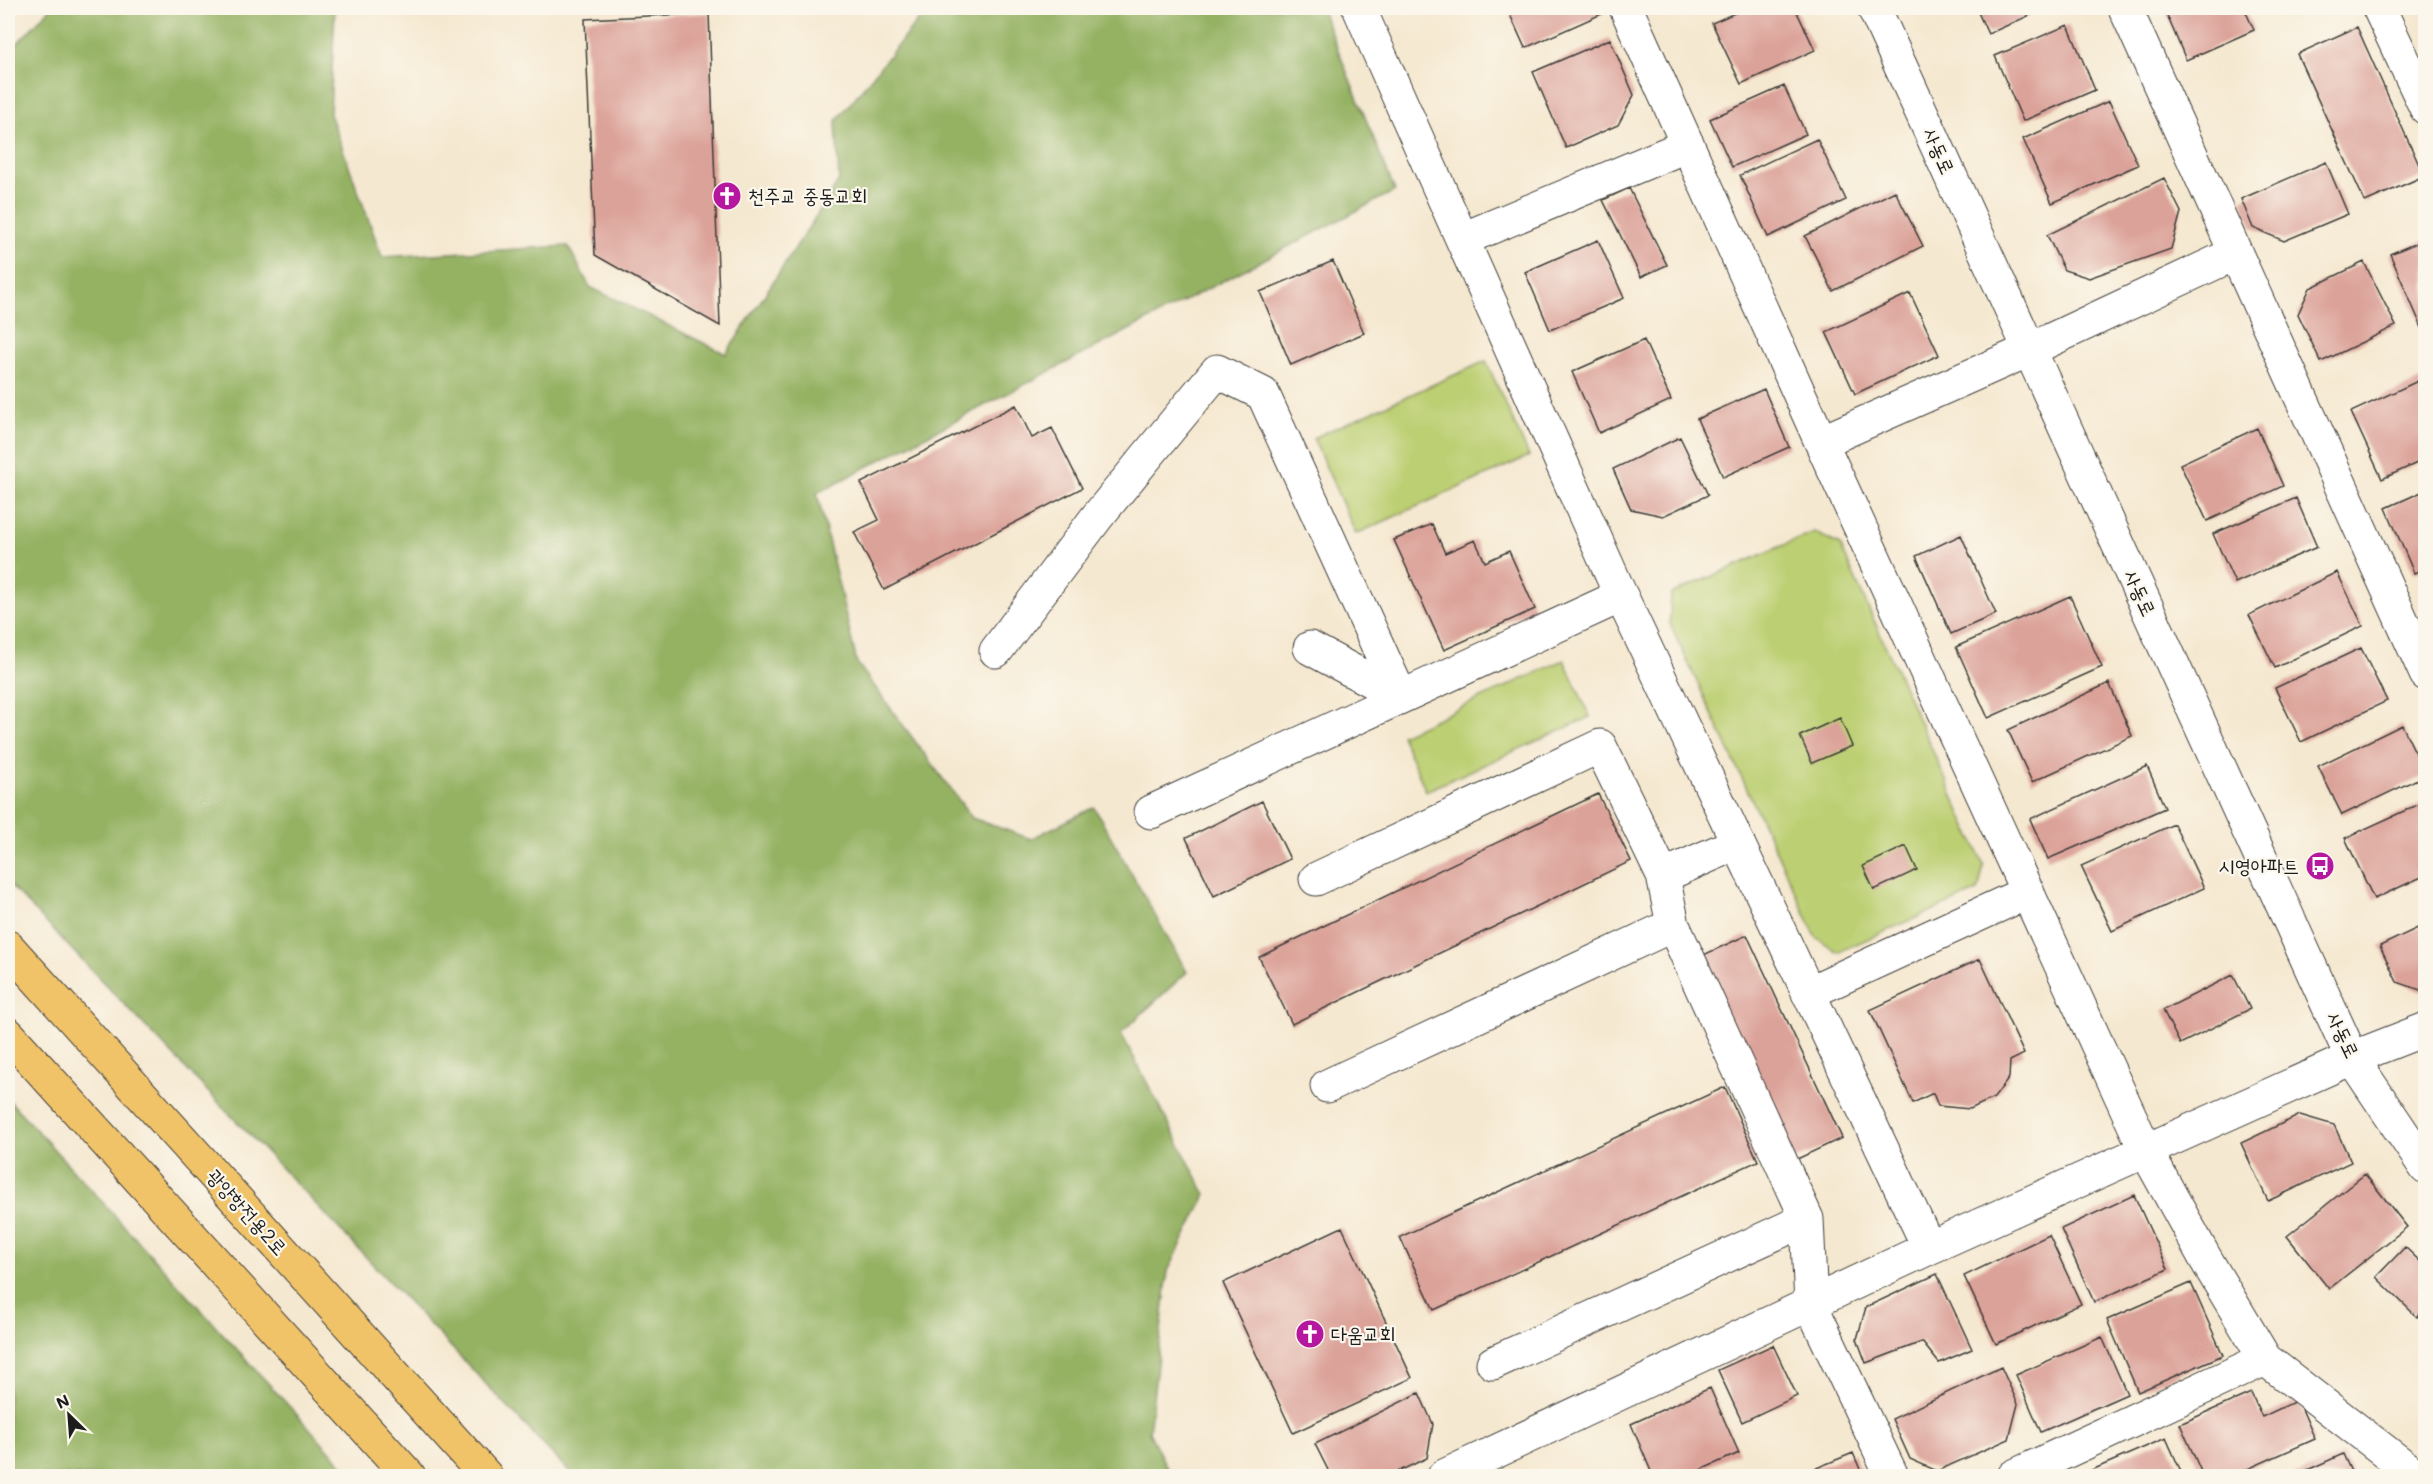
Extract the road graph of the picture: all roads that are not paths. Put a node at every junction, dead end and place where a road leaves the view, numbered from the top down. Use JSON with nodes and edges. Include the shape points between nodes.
{"nodes":[{"id":1,"x":1359,"y":8,"type":"edge"},
{"id":2,"x":1626,"y":8,"type":"edge"},
{"id":3,"x":1874,"y":8,"type":"edge"},
{"id":4,"x":2125,"y":8,"type":"edge"},
{"id":5,"x":2379,"y":8,"type":"edge"},
{"id":6,"x":2426,"y":108,"type":"edge"},
{"id":7,"x":1688,"y":145,"type":"junction"},
{"id":8,"x":1463,"y":239,"type":"junction"},
{"id":9,"x":2234,"y":254,"type":"junction"},
{"id":10,"x":2029,"y":350,"type":"junction"},
{"id":11,"x":1821,"y":442,"type":"junction"},
{"id":12,"x":1621,"y":596,"type":"junction"},
{"id":13,"x":1310,"y":648,"type":"dead end"},
{"id":14,"x":996,"y":651,"type":"dead end"},
{"id":15,"x":2426,"y":674,"type":"edge"},
{"id":16,"x":1401,"y":697,"type":"junction"},
{"id":17,"x":1151,"y":812,"type":"dead end"},
{"id":18,"x":1738,"y":843,"type":"junction"},
{"id":19,"x":1664,"y":876,"type":"junction"},
{"id":20,"x":1316,"y":879,"type":"dead end"},
{"id":21,"x":2028,"y":892,"type":"junction"},
{"id":22,"x":1673,"y":925,"type":"junction"},
{"id":23,"x":8,"y":947,"type":"edge"},
{"id":24,"x":1808,"y":993,"type":"junction"},
{"id":25,"x":2426,"y":1029,"type":"edge"},
{"id":26,"x":8,"y":1034,"type":"edge"},
{"id":27,"x":2352,"y":1058,"type":"junction"},
{"id":28,"x":1327,"y":1086,"type":"dead end"},
{"id":29,"x":2146,"y":1151,"type":"junction"},
{"id":30,"x":2426,"y":1168,"type":"edge"},
{"id":31,"x":1807,"y":1219,"type":"junction"},
{"id":32,"x":1929,"y":1248,"type":"junction"},
{"id":33,"x":1810,"y":1305,"type":"junction"},
{"id":34,"x":2265,"y":1359,"type":"junction"},
{"id":35,"x":1493,"y":1363,"type":"dead end"},
{"id":36,"x":1489,"y":1467,"type":"edge"},
{"id":37,"x":410,"y":1476,"type":"edge"},
{"id":38,"x":486,"y":1476,"type":"edge"},
{"id":39,"x":1444,"y":1476,"type":"edge"},
{"id":40,"x":1892,"y":1476,"type":"edge"},
{"id":41,"x":2014,"y":1476,"type":"edge"},
{"id":42,"x":2416,"y":1476,"type":"edge"}],
"edges":[{"from":1,"to":8,"type":"street"},
{"from":2,"to":7,"type":"street"},
{"from":3,"to":10,"type":"street","name":"사동로"},
{"from":4,"to":9,"type":"street"},
{"from":5,"to":6,"type":"street"},
{"from":7,"to":8,"type":"street"},
{"from":7,"to":11,"type":"street"},
{"from":8,"to":12,"type":"street"},
{"from":9,"to":10,"type":"street"},
{"from":9,"to":15,"type":"street"},
{"from":10,"to":11,"type":"street"},
{"from":10,"to":27,"type":"street","name":"사동로"},
{"from":11,"to":21,"type":"street"},
{"from":12,"to":16,"type":"street"},
{"from":12,"to":18,"type":"street"},
{"from":13,"to":16,"type":"street"},
{"from":14,"to":16,"type":"street","via":[[1097,516],[1217,370],[1263,394]]},
{"from":16,"to":17,"type":"street"},
{"from":18,"to":19,"type":"street"},
{"from":18,"to":24,"type":"street"},
{"from":19,"to":20,"type":"street","via":[[1600,746]]},
{"from":19,"to":22,"type":"street"},
{"from":21,"to":24,"type":"street"},
{"from":21,"to":29,"type":"street"},
{"from":22,"to":28,"type":"street"},
{"from":22,"to":31,"type":"street"},
{"from":23,"to":38,"type":"highway","name":"광양항전용2로"},
{"from":24,"to":32,"type":"street"},
{"from":25,"to":27,"type":"street"},
{"from":26,"to":37,"type":"highway"},
{"from":27,"to":29,"type":"street"},
{"from":27,"to":30,"type":"street","name":"사동로"},
{"from":29,"to":32,"type":"street"},
{"from":29,"to":34,"type":"street"},
{"from":31,"to":33,"type":"street"},
{"from":31,"to":35,"type":"street"},
{"from":32,"to":33,"type":"street"},
{"from":33,"to":36,"type":"street"},
{"from":33,"to":40,"type":"street"},
{"from":34,"to":41,"type":"street"},
{"from":34,"to":42,"type":"street"},
{"from":36,"to":39,"type":"street"}]}
